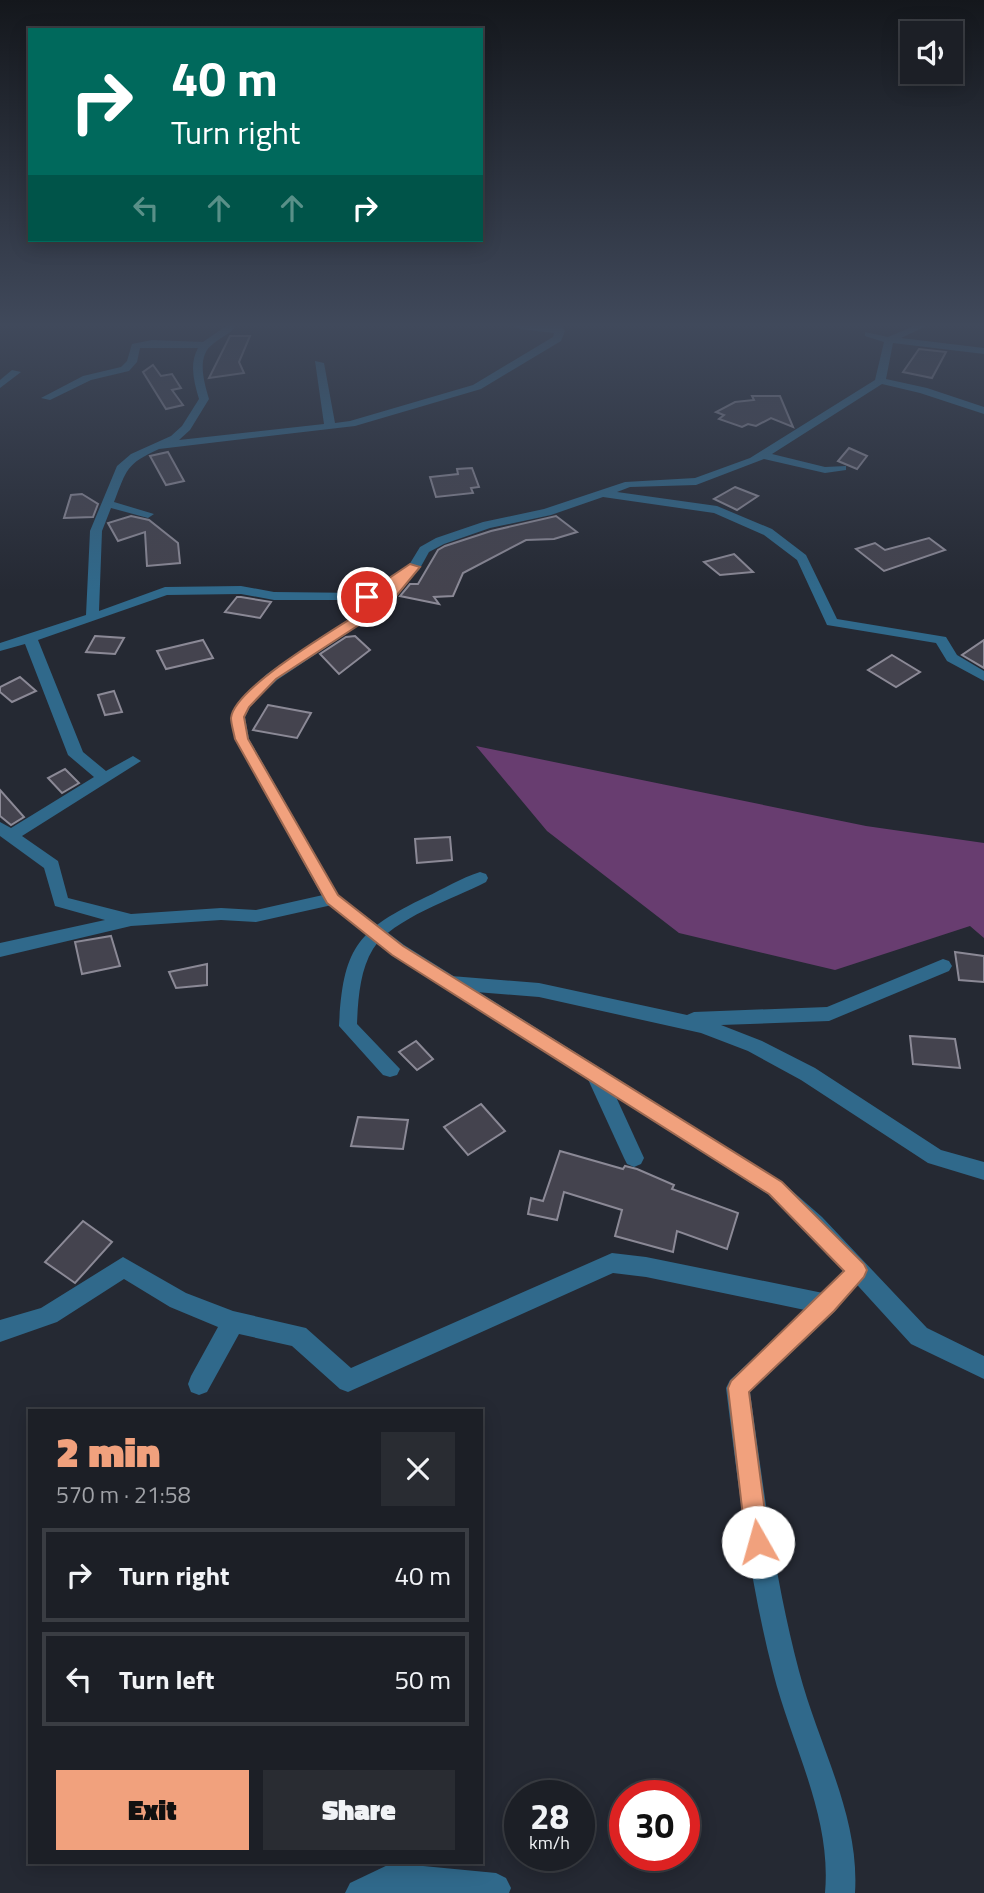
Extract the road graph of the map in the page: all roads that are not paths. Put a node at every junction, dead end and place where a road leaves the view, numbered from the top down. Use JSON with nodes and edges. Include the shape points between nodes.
{"nodes":[{"id":1,"x":194,"y":414,"type":"edge"},
{"id":2,"x":328,"y":414,"type":"edge"},
{"id":3,"x":384,"y":414,"type":"edge"},
{"id":4,"x":827,"y":414,"type":"edge"},
{"id":5,"x":330,"y":427,"type":"junction"},
{"id":6,"x":158,"y":446,"type":"junction"},
{"id":7,"x":762,"y":455,"type":"junction"},
{"id":8,"x":842,"y":468,"type":"dead end"},
{"id":9,"x":597,"y":493,"type":"junction"},
{"id":10,"x":109,"y":504,"type":"junction"},
{"id":11,"x":148,"y":514,"type":"dead end"},
{"id":12,"x":414,"y":567,"type":"junction"},
{"id":13,"x":92,"y":615,"type":"junction"},
{"id":14,"x":30,"y":638,"type":"junction"},
{"id":15,"x":0,"y":647,"type":"edge"},
{"id":16,"x":984,"y":677,"type":"edge"},
{"id":17,"x":132,"y":761,"type":"dead end"},
{"id":18,"x":106,"y":778,"type":"junction"},
{"id":19,"x":5,"y":831,"type":"edge"},
{"id":20,"x":480,"y":878,"type":"dead end"},
{"id":21,"x":332,"y":899,"type":"junction"},
{"id":22,"x":131,"y":920,"type":"junction"},
{"id":23,"x":376,"y":933,"type":"junction"},
{"id":24,"x":0,"y":950,"type":"edge"},
{"id":25,"x":943,"y":966,"type":"dead end"},
{"id":26,"x":452,"y":983,"type":"junction"},
{"id":27,"x":669,"y":1019,"type":"junction"},
{"id":28,"x":390,"y":1069,"type":"dead end"},
{"id":29,"x":596,"y":1075,"type":"junction"},
{"id":30,"x":634,"y":1158,"type":"dead end"},
{"id":31,"x":984,"y":1171,"type":"edge"},
{"id":32,"x":857,"y":1270,"type":"junction"},
{"id":33,"x":827,"y":1304,"type":"junction"},
{"id":34,"x":233,"y":1322,"type":"junction"},
{"id":35,"x":0,"y":1331,"type":"edge"},
{"id":36,"x":984,"y":1368,"type":"edge"},
{"id":37,"x":199,"y":1384,"type":"dead end"},
{"id":38,"x":497,"y":1891,"type":"edge"},
{"id":39,"x":360,"y":1893,"type":"edge"},
{"id":40,"x":840,"y":1893,"type":"edge"}],
"edges":[{"from":1,"to":6,"type":"street","via":[[175,438]]},
{"from":2,"to":5,"type":"street"},
{"from":3,"to":5,"type":"street"},
{"from":4,"to":7,"type":"street"},
{"from":5,"to":6,"type":"street"},
{"from":6,"to":10,"type":"street","via":[[123,466]]},
{"from":7,"to":8,"type":"street","via":[[825,470]]},
{"from":7,"to":9,"type":"street","via":[[696,481],[629,484]]},
{"from":9,"to":12,"type":"street","via":[[547,512],[440,541],[424,550]]},
{"from":9,"to":16,"type":"street","via":[[717,510],[768,533],[802,558],[832,622],[941,640],[952,658]]},
{"from":10,"to":11,"type":"street"},
{"from":10,"to":13,"type":"street","via":[[96,531]]},
{"from":12,"to":13,"type":"street","via":[[367,597],[165,591]]},
{"from":12,"to":21,"type":"street","via":[[383,603],[272,677],[243,705],[238,717],[242,739]]},
{"from":13,"to":14,"type":"street"},
{"from":14,"to":15,"type":"street"},
{"from":14,"to":18,"type":"street","via":[[76,755]]},
{"from":17,"to":18,"type":"street"},
{"from":18,"to":19,"type":"street"},
{"from":19,"to":22,"type":"street","via":[[52,865],[61,902]]},
{"from":20,"to":23,"type":"street"},
{"from":21,"to":22,"type":"street","via":[[256,916],[198,914]]},
{"from":21,"to":23,"type":"street"},
{"from":22,"to":24,"type":"street"},
{"from":23,"to":26,"type":"street"},
{"from":23,"to":28,"type":"street","via":[[360,956],[348,1026]]},
{"from":25,"to":27,"type":"street","via":[[829,1014]]},
{"from":26,"to":27,"type":"street","via":[[538,990]]},
{"from":26,"to":29,"type":"street"},
{"from":27,"to":31,"type":"street","via":[[703,1026],[755,1046],[808,1074],[935,1157]]},
{"from":29,"to":30,"type":"street"},
{"from":29,"to":32,"type":"street","via":[[775,1188]]},
{"from":32,"to":33,"type":"street"},
{"from":32,"to":36,"type":"street","via":[[919,1336]]},
{"from":33,"to":34,"type":"street","via":[[612,1263],[348,1381],[298,1336]]},
{"from":33,"to":40,"type":"street","via":[[738,1388],[758,1542],[786,1674],[835,1829]]},
{"from":34,"to":35,"type":"street","via":[[178,1300],[123,1267],[23,1328]]},
{"from":34,"to":37,"type":"street"},
{"from":38,"to":39,"type":"street","via":[[392,1878]]}]}
